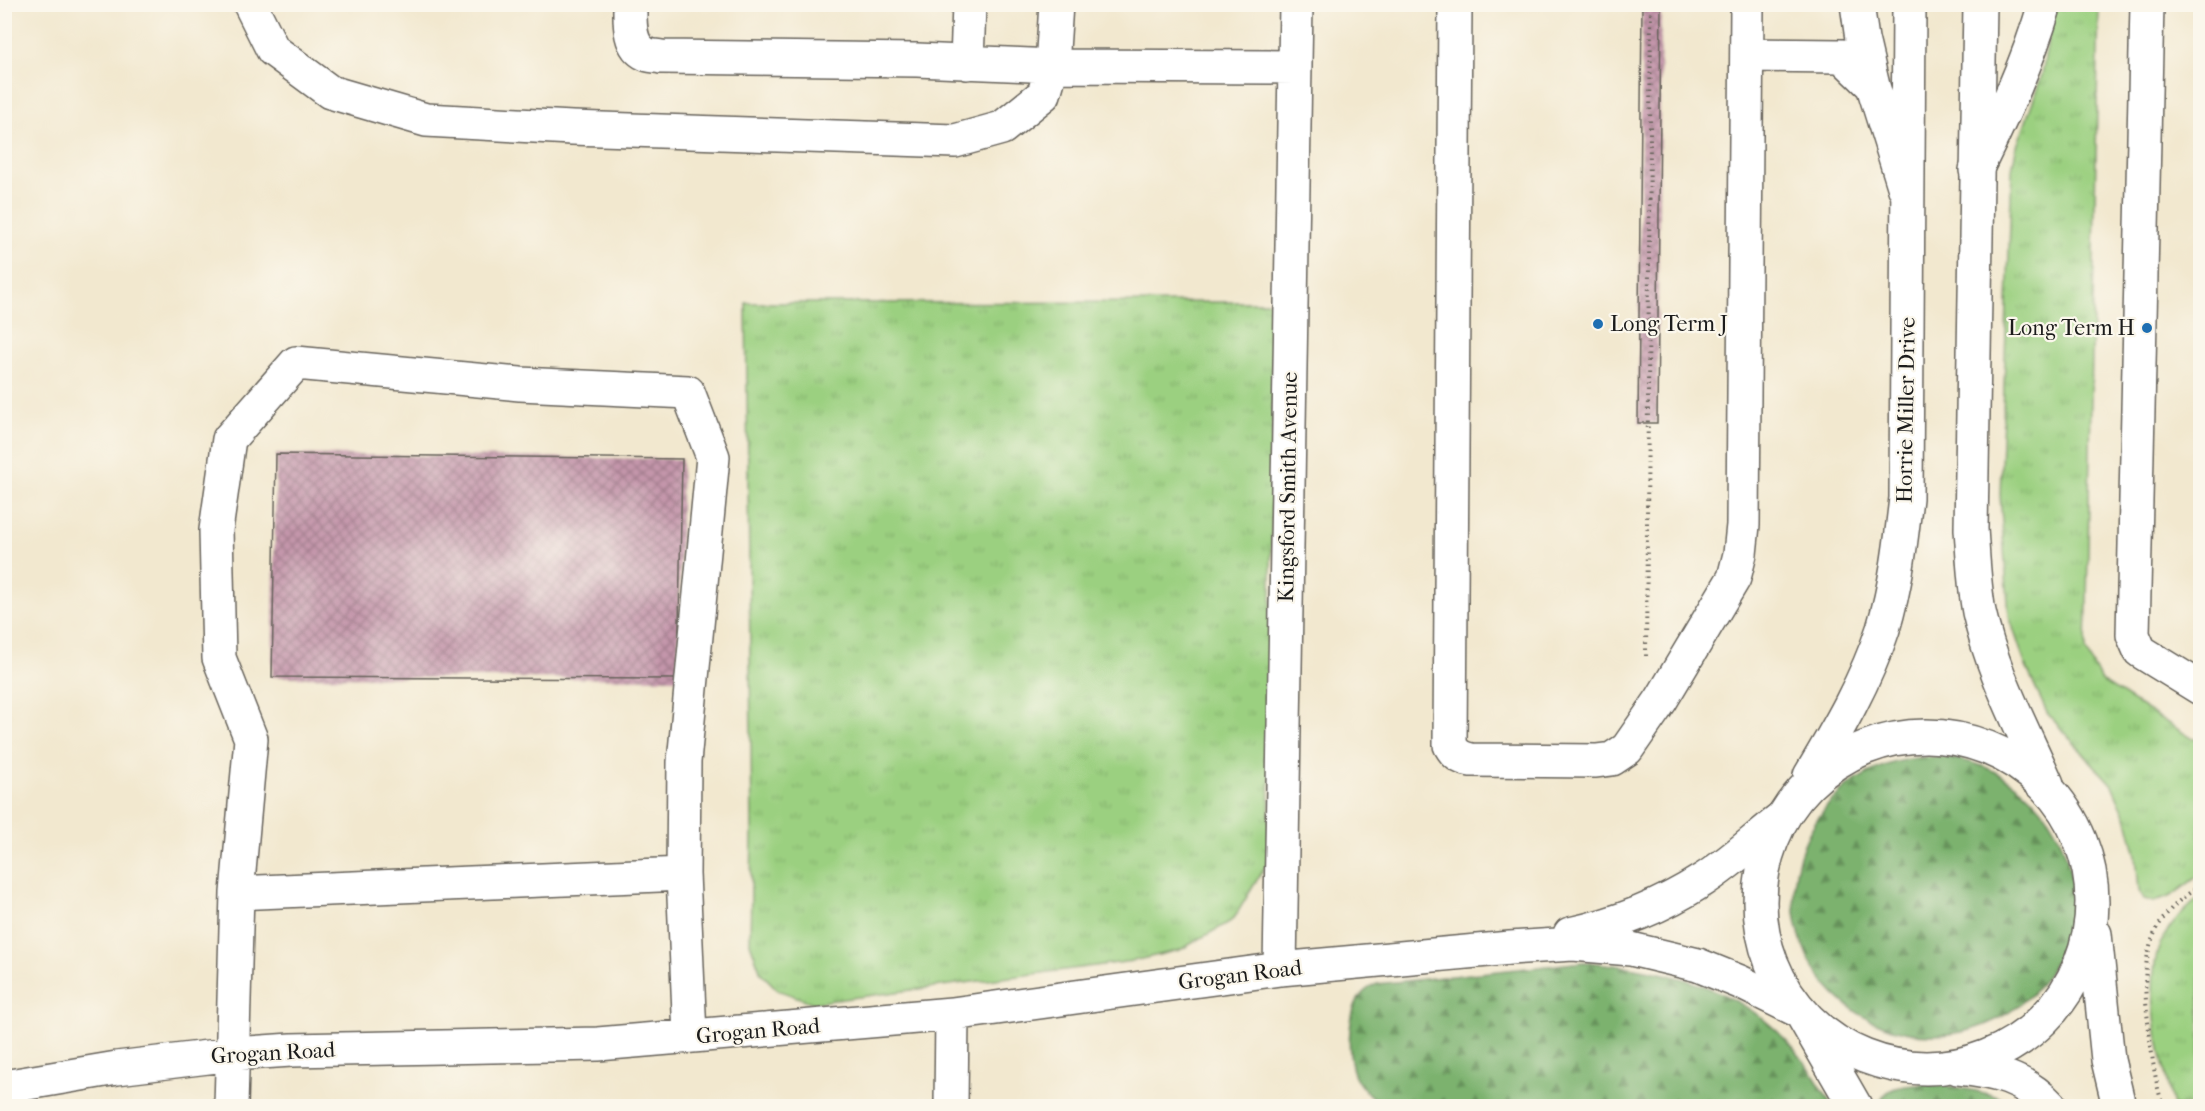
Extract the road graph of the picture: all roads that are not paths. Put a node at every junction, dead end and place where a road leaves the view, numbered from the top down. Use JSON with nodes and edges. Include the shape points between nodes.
{"nodes":[{"id":1,"x":250,"y":4,"type":"edge"},
{"id":2,"x":630,"y":4,"type":"edge"},
{"id":3,"x":969,"y":4,"type":"edge"},
{"id":4,"x":1056,"y":4,"type":"edge"},
{"id":5,"x":1296,"y":4,"type":"edge"},
{"id":6,"x":1455,"y":4,"type":"edge"},
{"id":7,"x":1747,"y":4,"type":"edge"},
{"id":8,"x":1857,"y":4,"type":"edge"},
{"id":9,"x":1909,"y":4,"type":"edge"},
{"id":10,"x":1980,"y":4,"type":"edge"},
{"id":11,"x":2045,"y":4,"type":"edge"},
{"id":12,"x":2147,"y":4,"type":"edge"},
{"id":13,"x":1747,"y":55,"type":"junction"},
{"id":14,"x":967,"y":63,"type":"junction"},
{"id":15,"x":1052,"y":66,"type":"junction"},
{"id":16,"x":1295,"y":67,"type":"junction"},
{"id":17,"x":1873,"y":86,"type":"junction"},
{"id":18,"x":1976,"y":170,"type":"junction"},
{"id":19,"x":1908,"y":197,"type":"junction"},
{"id":20,"x":2200,"y":688,"type":"edge"},
{"id":21,"x":2050,"y":791,"type":"junction"},
{"id":22,"x":1800,"y":793,"type":"junction"},
{"id":23,"x":1780,"y":820,"type":"junction"},
{"id":24,"x":683,"y":874,"type":"junction"},
{"id":25,"x":237,"y":893,"type":"junction"},
{"id":26,"x":2092,"y":911,"type":"junction"},
{"id":27,"x":1510,"y":948,"type":"junction"},
{"id":28,"x":1280,"y":969,"type":"junction"},
{"id":29,"x":952,"y":1014,"type":"junction"},
{"id":30,"x":1801,"y":1014,"type":"junction"},
{"id":31,"x":690,"y":1036,"type":"junction"},
{"id":32,"x":232,"y":1054,"type":"junction"},
{"id":33,"x":1949,"y":1067,"type":"junction"},
{"id":34,"x":4,"y":1087,"type":"edge"},
{"id":35,"x":231,"y":1107,"type":"edge"},
{"id":36,"x":951,"y":1107,"type":"edge"},
{"id":37,"x":1855,"y":1107,"type":"edge"},
{"id":38,"x":2050,"y":1107,"type":"edge"},
{"id":39,"x":2119,"y":1107,"type":"edge"}],
"edges":[{"from":1,"to":15,"type":"street","via":[[273,50],[330,92],[426,120],[955,141],[1002,128],[1044,94]]},
{"from":2,"to":14,"type":"street","via":[[629,24],[635,45],[646,55]]},
{"from":3,"to":14,"type":"street"},
{"from":4,"to":15,"type":"street"},
{"from":5,"to":16,"type":"street","name":"Kingsford Smith Avenue"},
{"from":6,"to":13,"type":"street","via":[[1449,735],[1455,753],[1471,760],[1596,761],[1612,759],[1627,749],[1734,578],[1743,525]]},
{"from":7,"to":13,"type":"street"},
{"from":8,"to":17,"type":"street"},
{"from":9,"to":19,"type":"street","name":"Horrie Miller Drive"},
{"from":10,"to":18,"type":"street"},
{"from":11,"to":18,"type":"street","via":[[2015,91]]},
{"from":12,"to":20,"type":"street","via":[[2133,635],[2140,651]]},
{"from":13,"to":17,"type":"street","via":[[1842,56]]},
{"from":14,"to":15,"type":"street"},
{"from":15,"to":16,"type":"street"},
{"from":16,"to":28,"type":"street","name":"Kingsford Smith Avenue"},
{"from":17,"to":19,"type":"street"},
{"from":18,"to":21,"type":"street","via":[[1971,529],[1979,610],[1999,678]]},
{"from":19,"to":22,"type":"street","name":"Horrie Miller Drive","via":[[1906,498],[1894,584],[1866,675]]},
{"from":21,"to":22,"type":"street","via":[[2001,753],[1971,742],[1930,736],[1878,743],[1849,755],[1822,772]]},
{"from":21,"to":26,"type":"street","via":[[2070,817],[2083,847],[2091,878]]},
{"from":22,"to":23,"type":"street"},
{"from":23,"to":27,"type":"street","name":"Grogan Road","via":[[1704,879],[1646,911],[1605,927]]},
{"from":23,"to":30,"type":"street","via":[[1764,858],[1758,898],[1762,939],[1776,977]]},
{"from":24,"to":25,"type":"street"},
{"from":24,"to":25,"type":"street","via":[[684,762],[713,457],[688,393],[520,384],[296,363],[229,439],[216,530],[219,658],[251,739]]},
{"from":24,"to":31,"type":"street"},
{"from":25,"to":32,"type":"street"},
{"from":26,"to":33,"type":"street","via":[[2086,948],[2075,975],[2049,1014],[2020,1040],[1986,1057]]},
{"from":26,"to":39,"type":"street","via":[[2108,1060]]},
{"from":27,"to":28,"type":"street","name":"Grogan Road"},
{"from":27,"to":30,"type":"street","name":"Grogan Road","via":[[1573,944],[1676,958],[1740,982]]},
{"from":28,"to":29,"type":"street","name":"Grogan Road"},
{"from":29,"to":31,"type":"street","name":"Grogan Road"},
{"from":29,"to":36,"type":"street"},
{"from":30,"to":33,"type":"street","via":[[1827,1038],[1855,1054],[1917,1069]]},
{"from":30,"to":37,"type":"street"},
{"from":31,"to":32,"type":"street","name":"Grogan Road","via":[[597,1044]]},
{"from":32,"to":34,"type":"street","name":"Grogan Road"},
{"from":32,"to":35,"type":"street"},
{"from":33,"to":38,"type":"street","via":[[1986,1070],[2021,1082]]}]}
